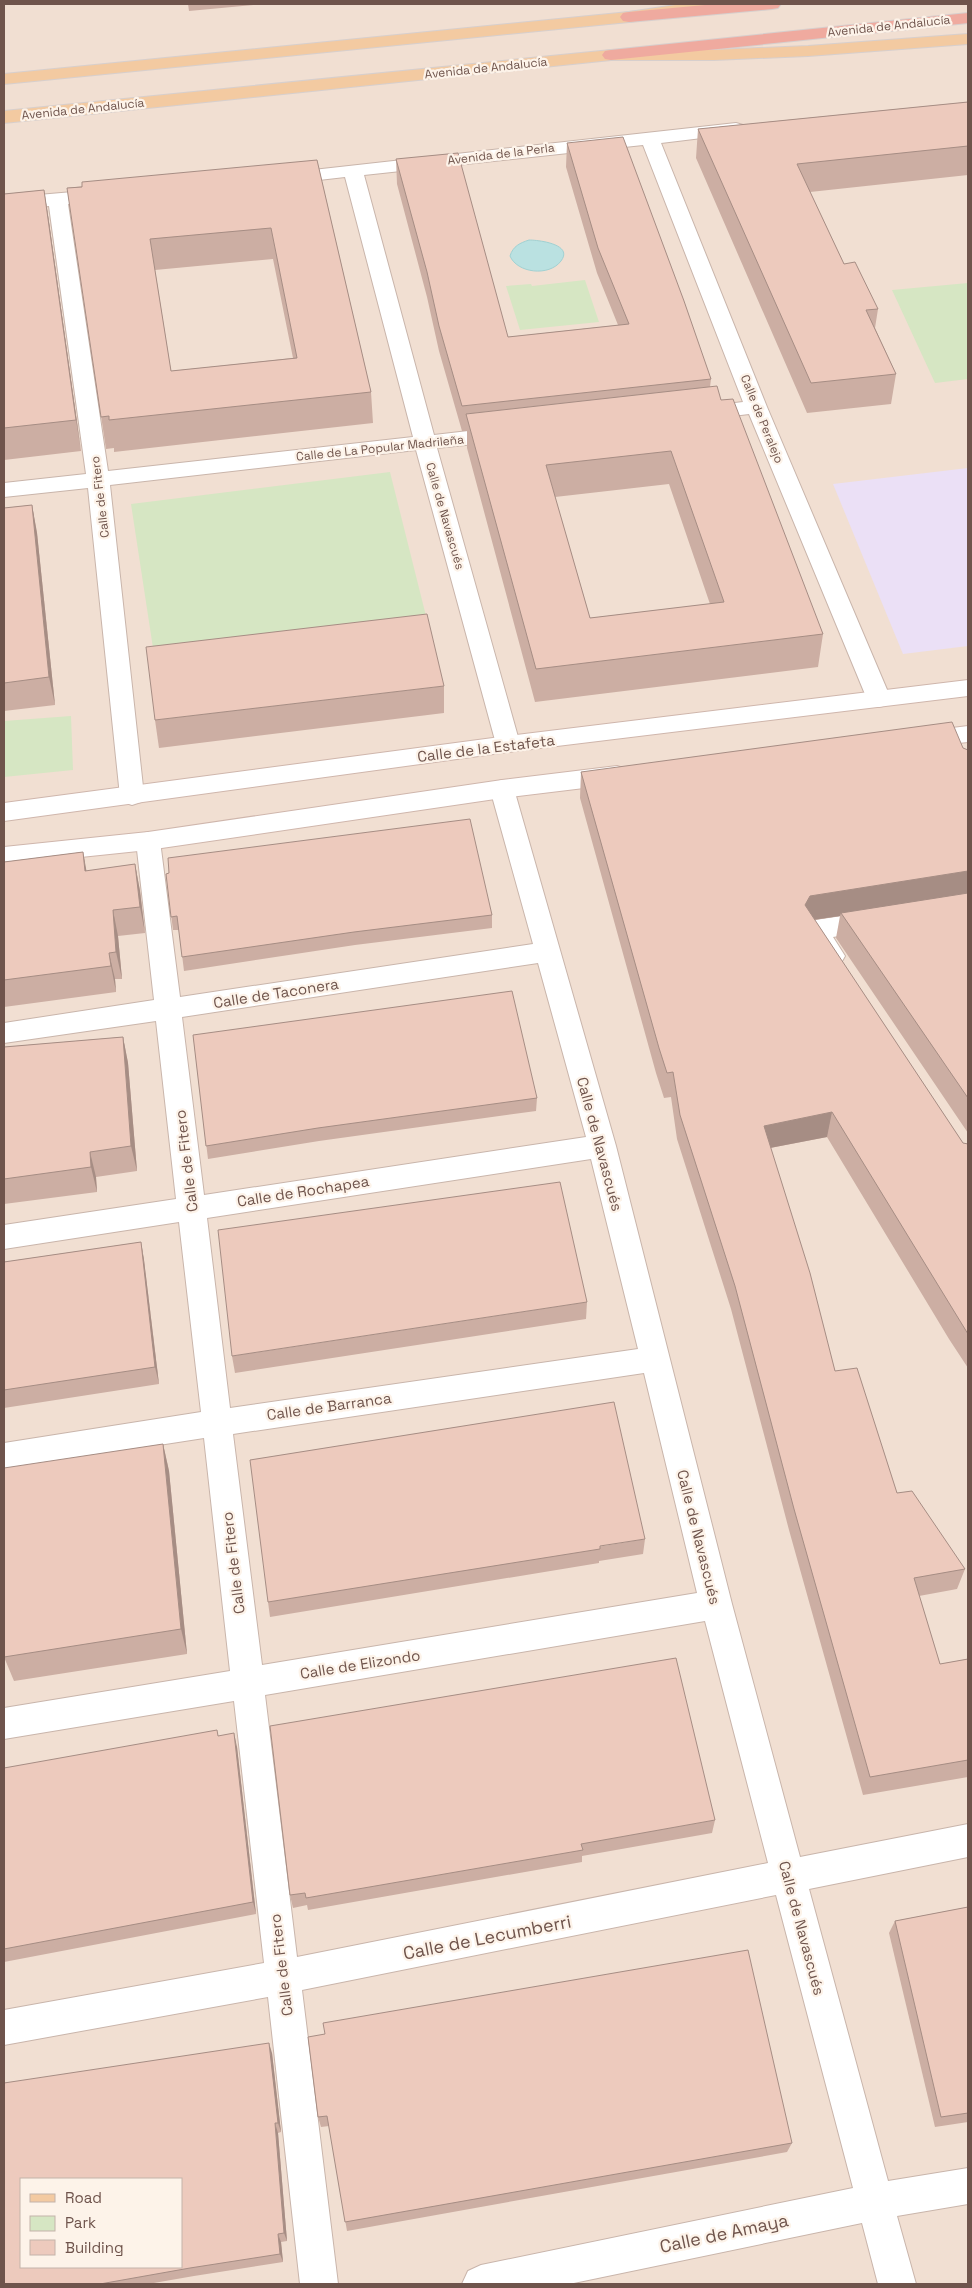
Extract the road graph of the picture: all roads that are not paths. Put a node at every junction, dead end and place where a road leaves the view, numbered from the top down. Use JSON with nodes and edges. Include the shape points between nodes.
{"nodes":[{"id":1,"x":715,"y":4,"type":"edge"},
{"id":2,"x":772,"y":4,"type":"edge"},
{"id":3,"x":629,"y":17,"type":"junction"},
{"id":4,"x":968,"y":18,"type":"edge"},
{"id":5,"x":968,"y":39,"type":"edge"},
{"id":6,"x":611,"y":55,"type":"junction"},
{"id":7,"x":4,"y":79,"type":"edge"},
{"id":8,"x":4,"y":117,"type":"edge"},
{"id":9,"x":751,"y":127,"type":"edge"},
{"id":10,"x":650,"y":137,"type":"junction"},
{"id":11,"x":353,"y":171,"type":"junction"},
{"id":12,"x":268,"y":179,"type":"edge"},
{"id":13,"x":123,"y":193,"type":"edge"},
{"id":14,"x":58,"y":199,"type":"junction"},
{"id":15,"x":4,"y":204,"type":"edge"},
{"id":16,"x":756,"y":407,"type":"junction"},
{"id":17,"x":678,"y":415,"type":"edge"},
{"id":18,"x":522,"y":432,"type":"edge"},
{"id":19,"x":425,"y":443,"type":"junction"},
{"id":20,"x":98,"y":478,"type":"junction"},
{"id":21,"x":4,"y":490,"type":"edge"},
{"id":22,"x":968,"y":688,"type":"edge"},
{"id":23,"x":879,"y":699,"type":"junction"},
{"id":24,"x":961,"y":735,"type":"edge"},
{"id":25,"x":896,"y":742,"type":"edge"},
{"id":26,"x":508,"y":744,"type":"junction"},
{"id":27,"x":965,"y":759,"type":"edge"},
{"id":28,"x":636,"y":773,"type":"edge"},
{"id":29,"x":502,"y":789,"type":"junction"},
{"id":30,"x":132,"y":796,"type":"junction"},
{"id":31,"x":4,"y":812,"type":"edge"},
{"id":32,"x":148,"y":841,"type":"junction"},
{"id":33,"x":4,"y":856,"type":"edge"},
{"id":34,"x":901,"y":917,"type":"edge"},
{"id":35,"x":548,"y":952,"type":"junction"},
{"id":36,"x":848,"y":979,"type":"edge"},
{"id":37,"x":168,"y":1010,"type":"junction"},
{"id":38,"x":4,"y":1033,"type":"edge"},
{"id":39,"x":602,"y":1146,"type":"junction"},
{"id":40,"x":191,"y":1208,"type":"junction"},
{"id":41,"x":4,"y":1236,"type":"edge"},
{"id":42,"x":654,"y":1359,"type":"junction"},
{"id":43,"x":217,"y":1422,"type":"junction"},
{"id":44,"x":4,"y":1456,"type":"edge"},
{"id":45,"x":716,"y":1604,"type":"junction"},
{"id":46,"x":248,"y":1682,"type":"junction"},
{"id":47,"x":4,"y":1724,"type":"edge"},
{"id":48,"x":968,"y":1840,"type":"edge"},
{"id":49,"x":789,"y":1878,"type":"junction"},
{"id":50,"x":282,"y":1977,"type":"junction"},
{"id":51,"x":4,"y":2028,"type":"edge"},
{"id":52,"x":968,"y":2186,"type":"edge"},
{"id":53,"x":875,"y":2202,"type":"junction"},
{"id":54,"x":319,"y":2284,"type":"edge"},
{"id":55,"x":481,"y":2284,"type":"edge"},
{"id":56,"x":897,"y":2284,"type":"edge"}],
"edges":[{"from":1,"to":3,"type":"main road"},
{"from":2,"to":3,"type":"highway"},
{"from":3,"to":7,"type":"main road"},
{"from":4,"to":6,"type":"highway","name":"Avenida de Andalucía"},
{"from":5,"to":6,"type":"main road","via":[[714,55]]},
{"from":6,"to":8,"type":"main road","name":"Avenida de Andalucía"},
{"from":9,"to":10,"type":"street","name":"Avenida de la Perla"},
{"from":10,"to":11,"type":"street","name":"Avenida de la Perla"},
{"from":10,"to":16,"type":"street","name":"Calle de Peralejo"},
{"from":11,"to":12,"type":"street","name":"Avenida de la Perla"},
{"from":11,"to":19,"type":"street","name":"Calle de Navascués"},
{"from":13,"to":14,"type":"street"},
{"from":14,"to":15,"type":"street"},
{"from":14,"to":20,"type":"street","name":"Calle de Fitero"},
{"from":16,"to":17,"type":"street"},
{"from":16,"to":23,"type":"street","name":"Calle de Peralejo"},
{"from":18,"to":19,"type":"street","name":"Calle de La Popular Madrileña"},
{"from":19,"to":20,"type":"street","name":"Calle de La Popular Madrileña"},
{"from":19,"to":26,"type":"street","name":"Calle de Navascués"},
{"from":20,"to":21,"type":"street","name":"Calle de La Popular Madrileña"},
{"from":20,"to":30,"type":"street","name":"Calle de Fitero"},
{"from":22,"to":23,"type":"street","name":"Calle de la Estafeta"},
{"from":23,"to":26,"type":"street","name":"Calle de la Estafeta"},
{"from":24,"to":25,"type":"street"},
{"from":24,"to":27,"type":"street"},
{"from":26,"to":30,"type":"street","name":"Calle de la Estafeta"},
{"from":28,"to":29,"type":"street"},
{"from":29,"to":32,"type":"street"},
{"from":29,"to":35,"type":"street","name":"Calle de Navascués"},
{"from":30,"to":31,"type":"street","name":"Calle de la Estafeta"},
{"from":32,"to":33,"type":"street"},
{"from":32,"to":37,"type":"street","name":"Calle de Fitero"},
{"from":34,"to":36,"type":"street","via":[[815,930]]},
{"from":35,"to":37,"type":"street","name":"Calle de Taconera"},
{"from":35,"to":39,"type":"street","name":"Calle de Navascués"},
{"from":37,"to":38,"type":"street","name":"Calle de Taconera"},
{"from":37,"to":40,"type":"street","name":"Calle de Fitero"},
{"from":39,"to":40,"type":"street","name":"Calle de Rochapea"},
{"from":39,"to":42,"type":"street","name":"Calle de Navascués"},
{"from":40,"to":41,"type":"street","name":"Calle de Rochapea"},
{"from":40,"to":43,"type":"street","name":"Calle de Fitero"},
{"from":42,"to":43,"type":"street","name":"Calle de Barranca"},
{"from":42,"to":45,"type":"street","name":"Calle de Navascués"},
{"from":43,"to":44,"type":"street","name":"Calle de Barranca"},
{"from":43,"to":46,"type":"street","name":"Calle de Fitero"},
{"from":45,"to":46,"type":"street","name":"Calle de Elizondo"},
{"from":45,"to":49,"type":"street","name":"Calle de Navascués"},
{"from":46,"to":47,"type":"street","name":"Calle de Elizondo"},
{"from":46,"to":50,"type":"street","name":"Calle de Fitero"},
{"from":48,"to":49,"type":"street","name":"Calle de Lecumberri"},
{"from":49,"to":50,"type":"street","name":"Calle de Lecumberri"},
{"from":49,"to":53,"type":"street","name":"Calle de Navascués"},
{"from":50,"to":51,"type":"street","name":"Calle de Lecumberri"},
{"from":50,"to":54,"type":"street","name":"Calle de Fitero"},
{"from":52,"to":53,"type":"street","name":"Calle de Amaya"},
{"from":53,"to":55,"type":"street","name":"Calle de Amaya"},
{"from":53,"to":56,"type":"street","name":"Calle de Navascués"}]}
